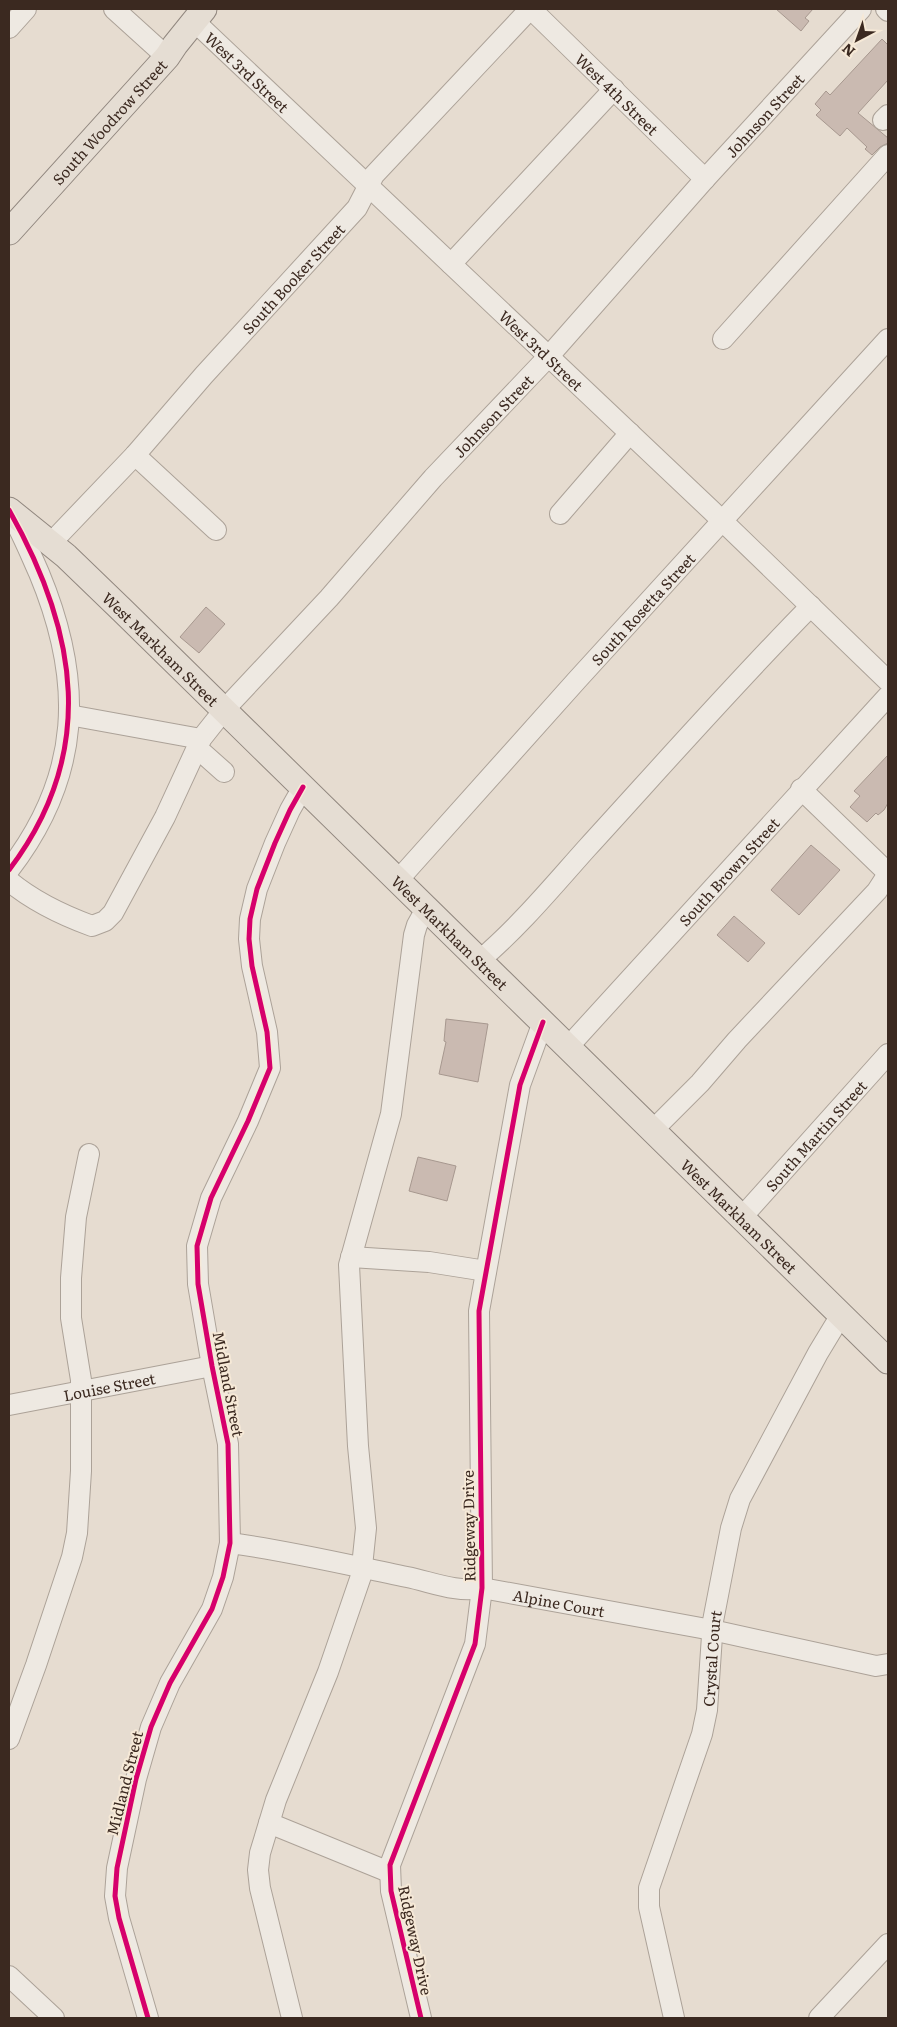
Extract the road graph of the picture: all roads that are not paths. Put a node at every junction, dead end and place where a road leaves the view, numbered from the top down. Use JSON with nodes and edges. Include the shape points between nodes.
{"nodes":[{"id":1,"x":26,"y":9,"type":"edge"},
{"id":2,"x":114,"y":9,"type":"edge"},
{"id":3,"x":530,"y":9,"type":"edge"},
{"id":4,"x":861,"y":9,"type":"edge"},
{"id":5,"x":199,"y":15,"type":"edge"},
{"id":6,"x":9,"y":28,"type":"edge"},
{"id":7,"x":167,"y":57,"type":"junction"},
{"id":8,"x":614,"y":89,"type":"junction"},
{"id":9,"x":888,"y":155,"type":"edge"},
{"id":10,"x":705,"y":179,"type":"junction"},
{"id":11,"x":367,"y":184,"type":"junction"},
{"id":12,"x":9,"y":232,"type":"edge"},
{"id":13,"x":451,"y":264,"type":"junction"},
{"id":14,"x":723,"y":339,"type":"dead end"},
{"id":15,"x":888,"y":339,"type":"edge"},
{"id":16,"x":549,"y":356,"type":"junction"},
{"id":17,"x":630,"y":433,"type":"junction"},
{"id":18,"x":135,"y":455,"type":"junction"},
{"id":19,"x":9,"y":510,"type":"edge"},
{"id":20,"x":560,"y":514,"type":"dead end"},
{"id":21,"x":723,"y":521,"type":"junction"},
{"id":22,"x":216,"y":530,"type":"dead end"},
{"id":23,"x":50,"y":544,"type":"junction"},
{"id":24,"x":811,"y":606,"type":"junction"},
{"id":25,"x":888,"y":681,"type":"edge"},
{"id":26,"x":888,"y":696,"type":"edge"},
{"id":27,"x":224,"y":710,"type":"junction"},
{"id":28,"x":69,"y":715,"type":"junction"},
{"id":29,"x":199,"y":744,"type":"junction"},
{"id":30,"x":224,"y":772,"type":"dead end"},
{"id":31,"x":303,"y":787,"type":"junction"},
{"id":32,"x":801,"y":789,"type":"junction"},
{"id":33,"x":9,"y":870,"type":"edge"},
{"id":34,"x":888,"y":874,"type":"edge"},
{"id":35,"x":399,"y":880,"type":"junction"},
{"id":36,"x":9,"y":881,"type":"edge"},
{"id":37,"x":427,"y":907,"type":"junction"},
{"id":38,"x":480,"y":960,"type":"junction"},
{"id":39,"x":543,"y":1022,"type":"junction"},
{"id":40,"x":568,"y":1047,"type":"junction"},
{"id":41,"x":888,"y":1054,"type":"edge"},
{"id":42,"x":653,"y":1130,"type":"junction"},
{"id":43,"x":89,"y":1154,"type":"dead end"},
{"id":44,"x":742,"y":1217,"type":"junction"},
{"id":45,"x":351,"y":1257,"type":"junction"},
{"id":46,"x":486,"y":1272,"type":"junction"},
{"id":47,"x":841,"y":1315,"type":"junction"},
{"id":48,"x":888,"y":1361,"type":"edge"},
{"id":49,"x":212,"y":1366,"type":"junction"},
{"id":50,"x":81,"y":1392,"type":"junction"},
{"id":51,"x":9,"y":1405,"type":"edge"},
{"id":52,"x":230,"y":1543,"type":"junction"},
{"id":53,"x":362,"y":1567,"type":"junction"},
{"id":54,"x":482,"y":1588,"type":"junction"},
{"id":55,"x":712,"y":1630,"type":"junction"},
{"id":56,"x":888,"y":1664,"type":"edge"},
{"id":57,"x":9,"y":1740,"type":"edge"},
{"id":58,"x":269,"y":1823,"type":"junction"},
{"id":59,"x":389,"y":1872,"type":"junction"},
{"id":60,"x":888,"y":1944,"type":"edge"},
{"id":61,"x":9,"y":1976,"type":"edge"},
{"id":62,"x":54,"y":2018,"type":"edge"},
{"id":63,"x":148,"y":2018,"type":"edge"},
{"id":64,"x":292,"y":2018,"type":"edge"},
{"id":65,"x":421,"y":2018,"type":"edge"},
{"id":66,"x":674,"y":2018,"type":"edge"},
{"id":67,"x":819,"y":2018,"type":"edge"}],
"edges":[{"from":1,"to":6,"type":"street"},
{"from":2,"to":7,"type":"street"},
{"from":3,"to":8,"type":"street","name":"West 4th Street"},
{"from":3,"to":11,"type":"street","name":"South Booker Street"},
{"from":4,"to":10,"type":"street","name":"Johnson Street"},
{"from":5,"to":7,"type":"main road","name":"South Woodrow Street"},
{"from":5,"to":11,"type":"street","name":"West 3rd Street"},
{"from":7,"to":12,"type":"main road","name":"South Woodrow Street"},
{"from":8,"to":10,"type":"street","name":"West 4th Street"},
{"from":8,"to":13,"type":"street"},
{"from":9,"to":14,"type":"street"},
{"from":10,"to":16,"type":"street","name":"Johnson Street"},
{"from":11,"to":13,"type":"street","name":"West 3rd Street"},
{"from":11,"to":18,"type":"street","name":"South Booker Street","via":[[357,208]]},
{"from":13,"to":16,"type":"street","name":"West 3rd Street"},
{"from":15,"to":21,"type":"street","name":"South Rosetta Street"},
{"from":16,"to":17,"type":"street","name":"West 3rd Street"},
{"from":16,"to":27,"type":"street","name":"Johnson Street","via":[[433,478],[329,598]]},
{"from":17,"to":20,"type":"street"},
{"from":17,"to":21,"type":"street","name":"West 3rd Street"},
{"from":18,"to":22,"type":"street"},
{"from":18,"to":23,"type":"street","name":"South Booker Street"},
{"from":19,"to":23,"type":"main road","name":"West Markham Street"},
{"from":19,"to":28,"type":"street","via":[[29,549],[55,616],[64,648]]},
{"from":21,"to":24,"type":"street","name":"West 3rd Street"},
{"from":21,"to":35,"type":"street","name":"South Rosetta Street"},
{"from":23,"to":27,"type":"main road","name":"West Markham Street","via":[[124,611]]},
{"from":24,"to":25,"type":"street","name":"West 3rd Street"},
{"from":24,"to":38,"type":"street","via":[[555,886]]},
{"from":26,"to":32,"type":"street","name":"South Brown Street"},
{"from":27,"to":29,"type":"street","name":"Johnson Street"},
{"from":27,"to":31,"type":"main road","name":"West Markham Street"},
{"from":28,"to":29,"type":"street"},
{"from":28,"to":33,"type":"street","via":[[62,762],[45,813],[29,844]]},
{"from":29,"to":30,"type":"street"},
{"from":29,"to":36,"type":"street","name":"Johnson Street","via":[[166,817],[113,913],[105,921],[92,926],[69,918],[22,892]]},
{"from":31,"to":35,"type":"main road","name":"West Markham Street"},
{"from":31,"to":49,"type":"street","name":"Midland Street","via":[[275,843],[257,889],[250,919],[252,966],[267,1032],[270,1068],[211,1198],[197,1246],[198,1284]]},
{"from":32,"to":34,"type":"street"},
{"from":32,"to":40,"type":"street","name":"South Brown Street"},
{"from":34,"to":42,"type":"street","via":[[877,892]]},
{"from":35,"to":37,"type":"main road","name":"West Markham Street"},
{"from":37,"to":38,"type":"main road","name":"West Markham Street"},
{"from":37,"to":45,"type":"street","via":[[414,935],[386,1137]]},
{"from":38,"to":39,"type":"main road","name":"West Markham Street"},
{"from":39,"to":40,"type":"main road","name":"West Markham Street"},
{"from":39,"to":46,"type":"street","name":"Ridgeway Drive","via":[[520,1086]]},
{"from":40,"to":42,"type":"main road","name":"West Markham Street"},
{"from":41,"to":44,"type":"street","name":"South Martin Street"},
{"from":42,"to":44,"type":"main road","name":"West Markham Street"},
{"from":43,"to":50,"type":"street","via":[[76,1217],[72,1278],[72,1318]]},
{"from":44,"to":47,"type":"main road","name":"West Markham Street"},
{"from":45,"to":46,"type":"street","via":[[430,1262]]},
{"from":45,"to":53,"type":"street","via":[[349,1279],[358,1446],[366,1528]]},
{"from":46,"to":54,"type":"street","name":"Ridgeway Drive","via":[[478,1334]]},
{"from":47,"to":48,"type":"main road","name":"West Markham Street"},
{"from":47,"to":55,"type":"street","name":"Crystal Court","via":[[740,1499],[731,1528]]},
{"from":49,"to":50,"type":"street","name":"Louise Street"},
{"from":49,"to":52,"type":"street","name":"Midland Street","via":[[228,1444]]},
{"from":50,"to":51,"type":"street","name":"Louise Street"},
{"from":50,"to":57,"type":"street","via":[[77,1533],[72,1557]]},
{"from":52,"to":53,"type":"street","name":"Alpine Court","via":[[289,1551]]},
{"from":52,"to":63,"type":"street","name":"Midland Street","via":[[212,1609],[170,1683],[151,1727],[117,1868],[115,1896],[119,1918]]},
{"from":53,"to":54,"type":"street","name":"Alpine Court","via":[[460,1590]]},
{"from":53,"to":58,"type":"street","via":[[328,1672]]},
{"from":54,"to":55,"type":"street","name":"Alpine Court"},
{"from":54,"to":59,"type":"street","name":"Ridgeway Drive","via":[[472,1657]]},
{"from":55,"to":56,"type":"street","name":"Alpine Court","via":[[876,1666]]},
{"from":55,"to":66,"type":"street","name":"Crystal Court","via":[[707,1710],[702,1734],[649,1888],[648,1908]]},
{"from":58,"to":59,"type":"street"},
{"from":58,"to":64,"type":"street","via":[[260,1853],[260,1888]]},
{"from":59,"to":65,"type":"street","name":"Ridgeway Drive"},
{"from":60,"to":67,"type":"street"},
{"from":61,"to":62,"type":"street"}]}
